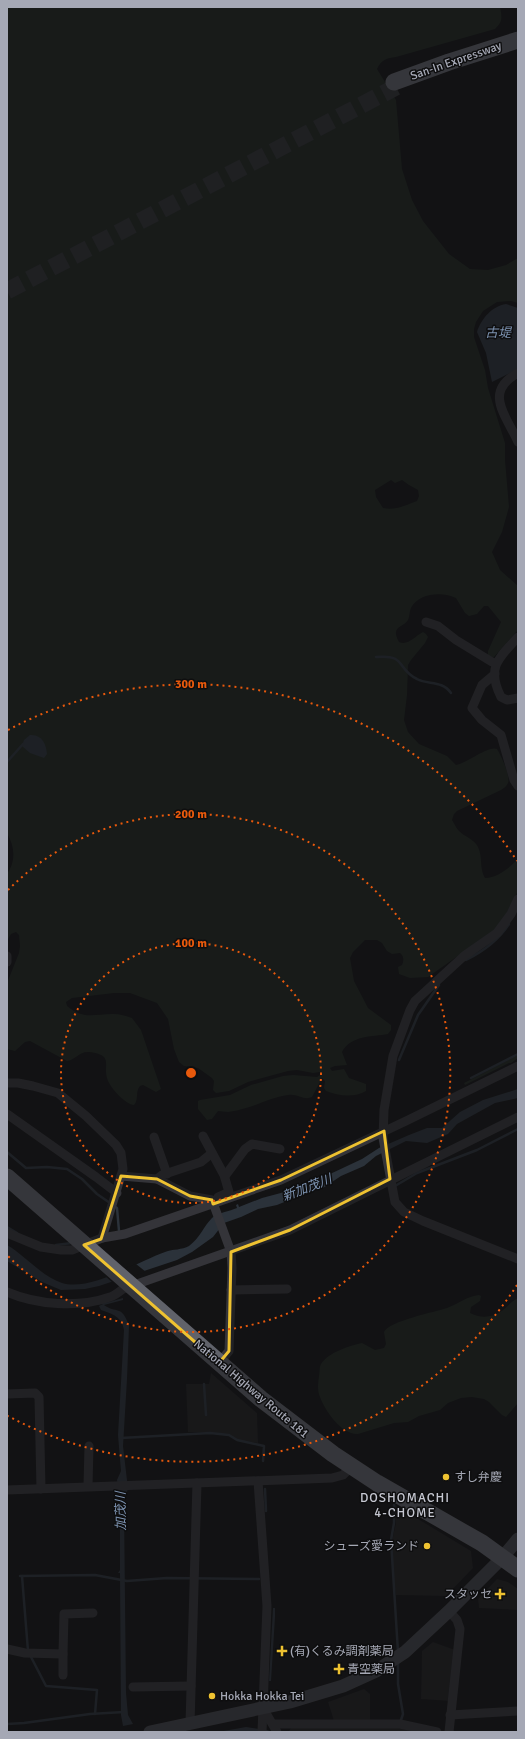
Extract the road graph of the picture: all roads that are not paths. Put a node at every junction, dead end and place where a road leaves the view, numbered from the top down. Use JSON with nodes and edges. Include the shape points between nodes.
{"nodes":[{"id":1,"x":518,"y":40,"type":"edge"},
{"id":2,"x":518,"y":46,"type":"edge"},
{"id":3,"x":518,"y":373,"type":"edge"},
{"id":4,"x":518,"y":442,"type":"edge"},
{"id":5,"x":426,"y":622,"type":"dead end"},
{"id":6,"x":518,"y":637,"type":"edge"},
{"id":7,"x":496,"y":663,"type":"junction"},
{"id":8,"x":494,"y":674,"type":"junction"},
{"id":9,"x":518,"y":698,"type":"edge"},
{"id":10,"x":518,"y":786,"type":"edge"},
{"id":11,"x":518,"y":899,"type":"edge"},
{"id":12,"x":7,"y":956,"type":"edge"},
{"id":13,"x":7,"y":962,"type":"edge"},
{"id":14,"x":518,"y":1066,"type":"edge"},
{"id":15,"x":7,"y":1083,"type":"edge"},
{"id":16,"x":7,"y":1114,"type":"edge"},
{"id":17,"x":518,"y":1117,"type":"edge"},
{"id":18,"x":383,"y":1135,"type":"junction"},
{"id":19,"x":203,"y":1136,"type":"dead end"},
{"id":20,"x":154,"y":1137,"type":"dead end"},
{"id":21,"x":280,"y":1149,"type":"dead end"},
{"id":22,"x":212,"y":1153,"type":"junction"},
{"id":23,"x":7,"y":1165,"type":"edge"},
{"id":24,"x":167,"y":1174,"type":"junction"},
{"id":25,"x":121,"y":1176,"type":"junction"},
{"id":26,"x":225,"y":1176,"type":"junction"},
{"id":27,"x":7,"y":1177,"type":"edge"},
{"id":28,"x":390,"y":1177,"type":"junction"},
{"id":29,"x":157,"y":1179,"type":"junction"},
{"id":30,"x":116,"y":1193,"type":"junction"},
{"id":31,"x":213,"y":1204,"type":"junction"},
{"id":32,"x":7,"y":1233,"type":"edge"},
{"id":33,"x":92,"y":1242,"type":"junction"},
{"id":34,"x":230,"y":1250,"type":"junction"},
{"id":35,"x":516,"y":1255,"type":"edge"},
{"id":36,"x":134,"y":1283,"type":"junction"},
{"id":37,"x":287,"y":1289,"type":"dead end"},
{"id":38,"x":231,"y":1290,"type":"junction"},
{"id":39,"x":7,"y":1292,"type":"edge"},
{"id":40,"x":221,"y":1360,"type":"junction"},
{"id":41,"x":7,"y":1394,"type":"edge"},
{"id":42,"x":89,"y":1446,"type":"dead end"},
{"id":43,"x":354,"y":1463,"type":"junction"},
{"id":44,"x":258,"y":1481,"type":"junction"},
{"id":45,"x":197,"y":1483,"type":"junction"},
{"id":46,"x":88,"y":1486,"type":"junction"},
{"id":47,"x":41,"y":1488,"type":"junction"},
{"id":48,"x":7,"y":1490,"type":"edge"},
{"id":49,"x":512,"y":1550,"type":"edge"},
{"id":50,"x":518,"y":1569,"type":"edge"},
{"id":51,"x":449,"y":1611,"type":"junction"},
{"id":52,"x":93,"y":1613,"type":"dead end"},
{"id":53,"x":7,"y":1649,"type":"edge"},
{"id":54,"x":62,"y":1654,"type":"junction"},
{"id":55,"x":63,"y":1675,"type":"dead end"},
{"id":56,"x":191,"y":1686,"type":"junction"},
{"id":57,"x":132,"y":1687,"type":"dead end"},
{"id":58,"x":263,"y":1708,"type":"junction"},
{"id":59,"x":518,"y":1711,"type":"edge"},
{"id":60,"x":450,"y":1715,"type":"junction"},
{"id":61,"x":190,"y":1724,"type":"junction"},
{"id":62,"x":275,"y":1728,"type":"edge"},
{"id":63,"x":150,"y":1732,"type":"edge"},
{"id":64,"x":262,"y":1732,"type":"edge"},
{"id":65,"x":437,"y":1732,"type":"edge"},
{"id":66,"x":449,"y":1732,"type":"edge"}],
"edges":[{"from":1,"to":2,"type":"highway","name":"San-In Expressway","via":[[449,62],[395,85]]},
{"from":3,"to":4,"type":"street","via":[[504,383],[499,394],[501,406]]},
{"from":5,"to":7,"type":"street","via":[[438,626],[456,640]]},
{"from":6,"to":7,"type":"street"},
{"from":7,"to":8,"type":"street"},
{"from":8,"to":9,"type":"street","via":[[501,697],[507,700]]},
{"from":8,"to":10,"type":"street","via":[[482,686],[472,708],[501,735]]},
{"from":11,"to":18,"type":"street","via":[[497,933],[457,962],[415,1001],[393,1056],[384,1110]]},
{"from":12,"to":13,"type":"street"},
{"from":14,"to":18,"type":"street"},
{"from":15,"to":25,"type":"street","via":[[53,1091],[86,1116],[121,1153]]},
{"from":16,"to":30,"type":"street"},
{"from":17,"to":28,"type":"street"},
{"from":18,"to":28,"type":"street"},
{"from":18,"to":31,"type":"street","via":[[281,1180]]},
{"from":19,"to":22,"type":"street"},
{"from":20,"to":24,"type":"street"},
{"from":21,"to":26,"type":"street","via":[[252,1144],[245,1149]]},
{"from":22,"to":24,"type":"street","via":[[201,1162]]},
{"from":22,"to":26,"type":"street"},
{"from":23,"to":33,"type":"highway","name":"National Highway Route 181"},
{"from":24,"to":29,"type":"street"},
{"from":25,"to":29,"type":"street"},
{"from":25,"to":30,"type":"street"},
{"from":26,"to":31,"type":"street","via":[[229,1192]]},
{"from":27,"to":33,"type":"highway","name":"National Highway Route 181"},
{"from":28,"to":34,"type":"street","via":[[290,1230]]},
{"from":28,"to":35,"type":"street","via":[[395,1202],[404,1212]]},
{"from":29,"to":31,"type":"street","via":[[190,1196]]},
{"from":30,"to":33,"type":"street"},
{"from":31,"to":33,"type":"street","via":[[125,1234]]},
{"from":31,"to":34,"type":"street"},
{"from":32,"to":33,"type":"street","via":[[51,1249],[72,1250]]},
{"from":33,"to":36,"type":"highway","name":"National Highway Route 181"},
{"from":34,"to":36,"type":"street"},
{"from":34,"to":38,"type":"street"},
{"from":36,"to":39,"type":"street","via":[[111,1297],[82,1302],[42,1301]]},
{"from":36,"to":40,"type":"highway","name":"National Highway Route 181"},
{"from":37,"to":38,"type":"street"},
{"from":38,"to":40,"type":"street","via":[[229,1351]]},
{"from":40,"to":43,"type":"highway","name":"National Highway Route 181","via":[[261,1400],[303,1433]]},
{"from":41,"to":47,"type":"street","via":[[35,1393],[39,1397]]},
{"from":42,"to":46,"type":"street"},
{"from":43,"to":44,"type":"street","via":[[339,1477]]},
{"from":43,"to":49,"type":"highway","name":"National Highway Route 181","via":[[383,1487],[482,1543]]},
{"from":44,"to":45,"type":"street"},
{"from":44,"to":58,"type":"street","via":[[267,1606]]},
{"from":45,"to":46,"type":"street"},
{"from":45,"to":56,"type":"street"},
{"from":46,"to":47,"type":"street"},
{"from":47,"to":48,"type":"street"},
{"from":49,"to":50,"type":"highway","name":"National Highway Route 181"},
{"from":49,"to":51,"type":"main road"},
{"from":51,"to":58,"type":"main road","via":[[405,1652],[376,1671],[343,1686]]},
{"from":51,"to":60,"type":"street","via":[[457,1620],[460,1629]]},
{"from":52,"to":54,"type":"street","via":[[64,1614]]},
{"from":53,"to":54,"type":"street"},
{"from":54,"to":55,"type":"street"},
{"from":56,"to":57,"type":"street"},
{"from":56,"to":61,"type":"street"},
{"from":58,"to":61,"type":"main road"},
{"from":58,"to":62,"type":"street"},
{"from":58,"to":64,"type":"street"},
{"from":59,"to":60,"type":"street"},
{"from":60,"to":66,"type":"street"},
{"from":61,"to":63,"type":"main road"},
{"from":62,"to":65,"type":"street","via":[[400,1724]]}]}
